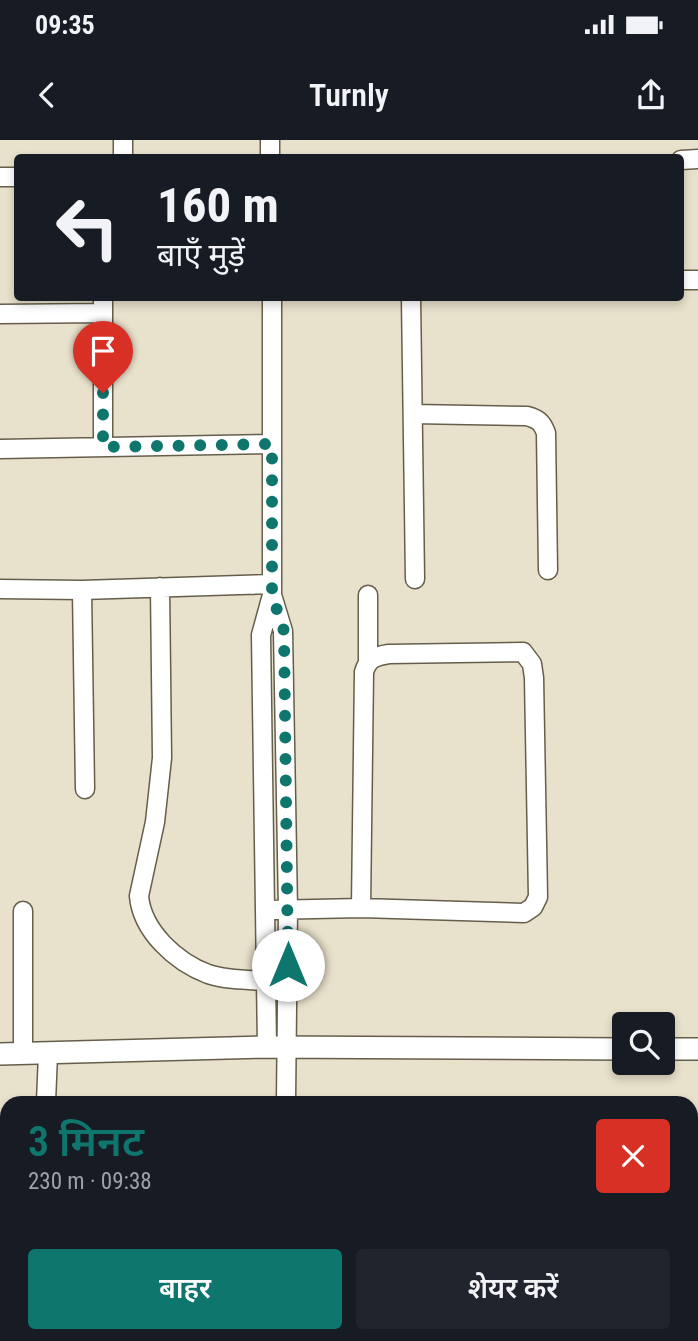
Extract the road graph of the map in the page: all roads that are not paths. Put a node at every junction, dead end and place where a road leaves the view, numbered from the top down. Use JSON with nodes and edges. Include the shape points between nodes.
{"nodes":[{"id":1,"x":272,"y":301,"type":"edge"},
{"id":2,"x":411,"y":301,"type":"edge"},
{"id":3,"x":103,"y":305,"type":"edge"},
{"id":4,"x":0,"y":314,"type":"edge"},
{"id":5,"x":413,"y":414,"type":"junction"},
{"id":6,"x":272,"y":444,"type":"junction"},
{"id":7,"x":103,"y":447,"type":"junction"},
{"id":8,"x":0,"y":449,"type":"edge"},
{"id":9,"x":548,"y":570,"type":"dead end"},
{"id":10,"x":415,"y":579,"type":"dead end"},
{"id":11,"x":160,"y":587,"type":"junction"},
{"id":12,"x":0,"y":589,"type":"edge"},
{"id":13,"x":82,"y":590,"type":"junction"},
{"id":14,"x":272,"y":590,"type":"junction"},
{"id":15,"x":368,"y":595,"type":"dead end"},
{"id":16,"x":368,"y":661,"type":"junction"},
{"id":17,"x":85,"y":789,"type":"dead end"},
{"id":18,"x":361,"y":908,"type":"junction"},
{"id":19,"x":267,"y":910,"type":"junction"},
{"id":20,"x":288,"y":910,"type":"junction"},
{"id":21,"x":23,"y":911,"type":"dead end"},
{"id":22,"x":267,"y":981,"type":"junction"},
{"id":23,"x":278,"y":1047,"type":"junction"},
{"id":24,"x":612,"y":1049,"type":"edge"},
{"id":25,"x":675,"y":1049,"type":"edge"},
{"id":26,"x":698,"y":1049,"type":"edge"},
{"id":27,"x":23,"y":1053,"type":"junction"},
{"id":28,"x":0,"y":1054,"type":"edge"},
{"id":29,"x":48,"y":1054,"type":"junction"},
{"id":30,"x":46,"y":1096,"type":"edge"},
{"id":31,"x":285,"y":1096,"type":"edge"}],
"edges":[{"from":1,"to":6,"type":"street"},
{"from":2,"to":5,"type":"street"},
{"from":3,"to":4,"type":"street"},
{"from":3,"to":7,"type":"street"},
{"from":5,"to":9,"type":"street","via":[[527,416],[543,424]]},
{"from":5,"to":10,"type":"street"},
{"from":6,"to":7,"type":"street"},
{"from":6,"to":14,"type":"street"},
{"from":7,"to":8,"type":"street"},
{"from":11,"to":13,"type":"street"},
{"from":11,"to":14,"type":"street"},
{"from":11,"to":22,"type":"street","via":[[162,758],[140,908],[161,942],[188,963],[209,974]]},
{"from":12,"to":13,"type":"street"},
{"from":13,"to":17,"type":"street"},
{"from":14,"to":19,"type":"street","via":[[261,635]]},
{"from":14,"to":20,"type":"street","via":[[284,631]]},
{"from":15,"to":16,"type":"street"},
{"from":16,"to":18,"type":"street","via":[[363,672]]},
{"from":16,"to":18,"type":"street","via":[[389,654],[523,652],[532,664],[538,897],[524,913]]},
{"from":18,"to":20,"type":"street"},
{"from":19,"to":20,"type":"street"},
{"from":19,"to":22,"type":"street"},
{"from":20,"to":23,"type":"street"},
{"from":21,"to":27,"type":"street"},
{"from":22,"to":23,"type":"street"},
{"from":23,"to":24,"type":"street"},
{"from":23,"to":29,"type":"street"},
{"from":23,"to":31,"type":"street"},
{"from":25,"to":26,"type":"street"},
{"from":27,"to":28,"type":"street"},
{"from":27,"to":29,"type":"street"},
{"from":29,"to":30,"type":"street"}]}
